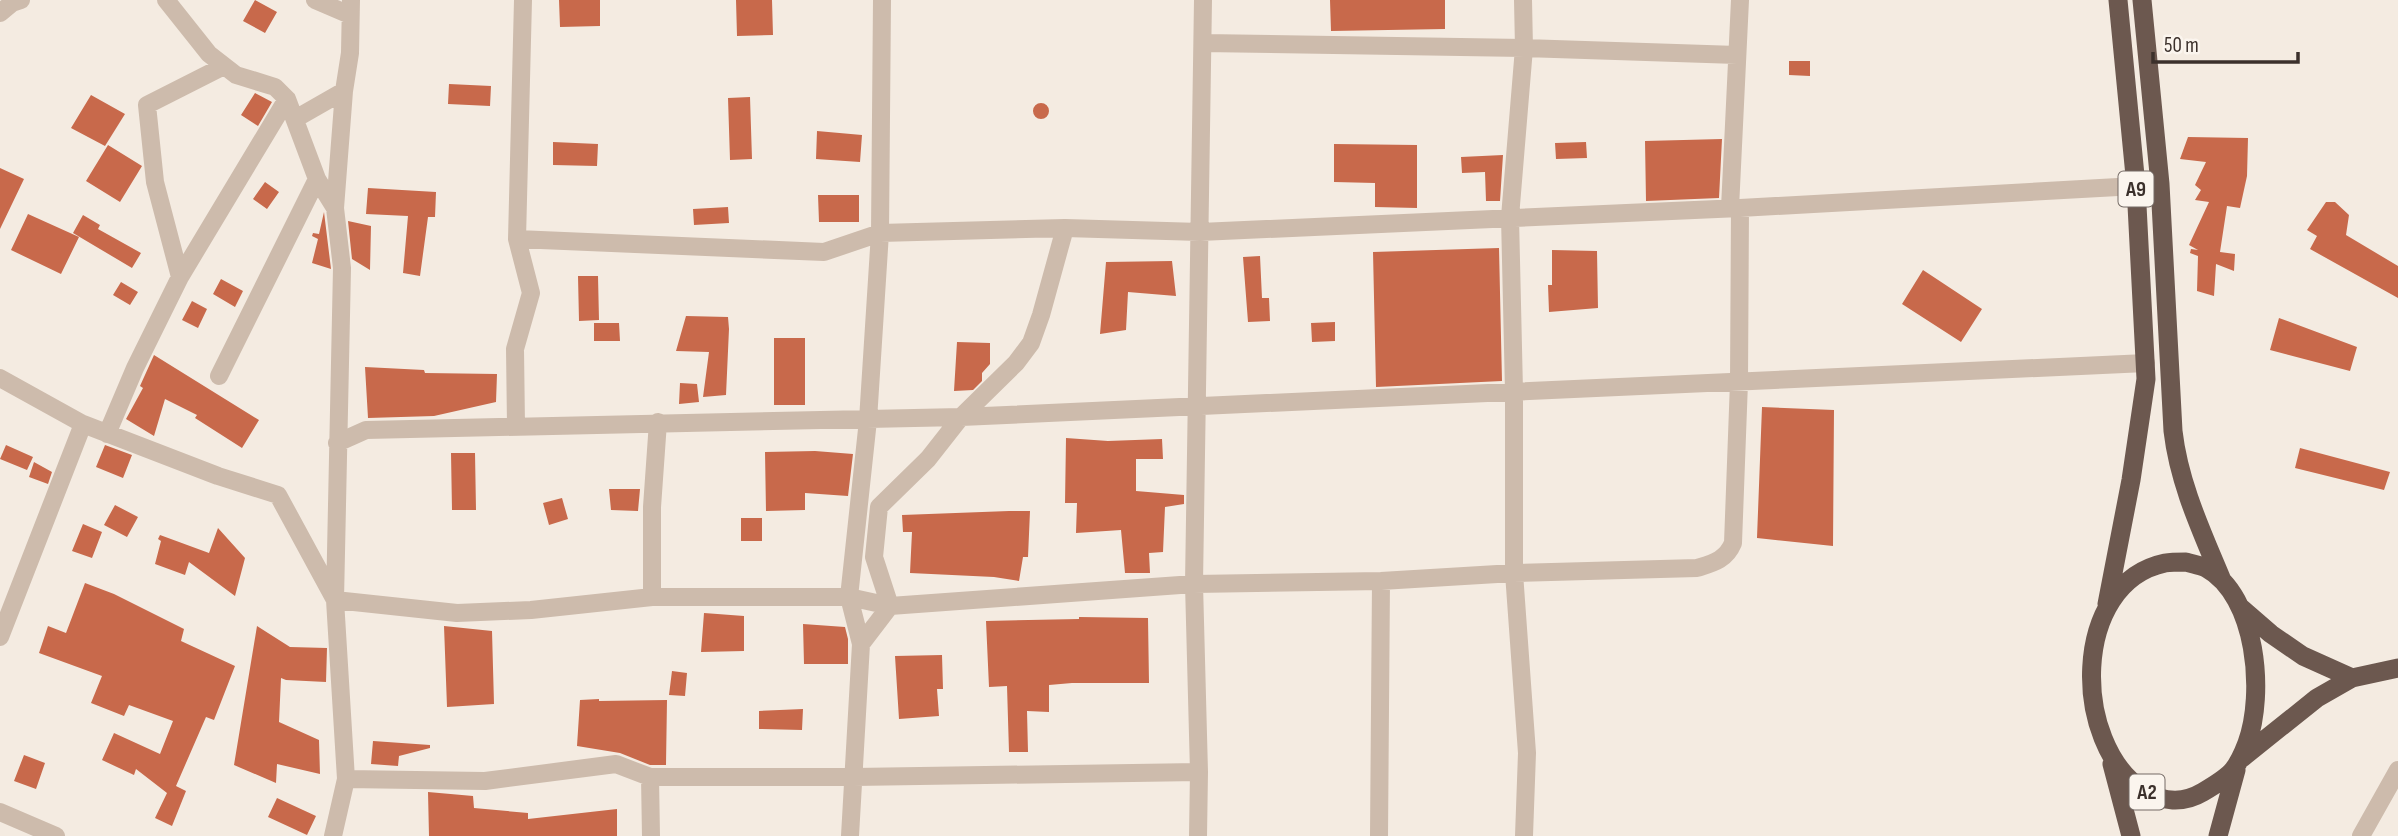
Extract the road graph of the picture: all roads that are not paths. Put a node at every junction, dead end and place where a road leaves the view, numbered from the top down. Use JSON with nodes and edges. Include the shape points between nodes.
{"nodes":[{"id":1,"x":21,"y":0,"type":"edge"},
{"id":2,"x":166,"y":0,"type":"edge"},
{"id":3,"x":315,"y":0,"type":"edge"},
{"id":4,"x":523,"y":0,"type":"edge"},
{"id":5,"x":881,"y":0,"type":"edge"},
{"id":6,"x":1203,"y":0,"type":"edge"},
{"id":7,"x":1523,"y":0,"type":"edge"},
{"id":8,"x":1740,"y":0,"type":"edge"},
{"id":9,"x":2118,"y":0,"type":"edge"},
{"id":10,"x":2142,"y":0,"type":"edge"},
{"id":11,"x":350,"y":7,"type":"edge"},
{"id":12,"x":0,"y":13,"type":"edge"},
{"id":13,"x":1203,"y":43,"type":"junction"},
{"id":14,"x":1524,"y":48,"type":"junction"},
{"id":15,"x":1737,"y":55,"type":"junction"},
{"id":16,"x":224,"y":66,"type":"junction"},
{"id":17,"x":344,"y":91,"type":"junction"},
{"id":18,"x":287,"y":100,"type":"junction"},
{"id":19,"x":295,"y":119,"type":"junction"},
{"id":20,"x":317,"y":179,"type":"junction"},
{"id":21,"x":2136,"y":186,"type":"junction"},
{"id":22,"x":335,"y":208,"type":"junction"},
{"id":23,"x":1735,"y":208,"type":"junction"},
{"id":24,"x":1510,"y":217,"type":"junction"},
{"id":25,"x":1065,"y":228,"type":"junction"},
{"id":26,"x":1200,"y":232,"type":"junction"},
{"id":27,"x":880,"y":233,"type":"junction"},
{"id":28,"x":517,"y":239,"type":"junction"},
{"id":29,"x":180,"y":277,"type":"junction"},
{"id":30,"x":2146,"y":363,"type":"junction"},
{"id":31,"x":219,"y":376,"type":"dead end"},
{"id":32,"x":1,"y":381,"type":"edge"},
{"id":33,"x":1739,"y":382,"type":"junction"},
{"id":34,"x":1514,"y":391,"type":"junction"},
{"id":35,"x":1198,"y":404,"type":"junction"},
{"id":36,"x":338,"y":415,"type":"junction"},
{"id":37,"x":961,"y":417,"type":"junction"},
{"id":38,"x":868,"y":420,"type":"junction"},
{"id":39,"x":658,"y":422,"type":"junction"},
{"id":40,"x":83,"y":424,"type":"junction"},
{"id":41,"x":516,"y":426,"type":"junction"},
{"id":42,"x":366,"y":430,"type":"junction"},
{"id":43,"x":107,"y":434,"type":"junction"},
{"id":44,"x":337,"y":443,"type":"junction"},
{"id":45,"x":1514,"y":573,"type":"junction"},
{"id":46,"x":1381,"y":581,"type":"junction"},
{"id":47,"x":2223,"y":582,"type":"junction"},
{"id":48,"x":1194,"y":584,"type":"junction"},
{"id":49,"x":652,"y":597,"type":"junction"},
{"id":50,"x":849,"y":597,"type":"junction"},
{"id":51,"x":335,"y":600,"type":"junction"},
{"id":52,"x":890,"y":606,"type":"junction"},
{"id":53,"x":2239,"y":606,"type":"junction"},
{"id":54,"x":2106,"y":609,"type":"junction"},
{"id":55,"x":0,"y":637,"type":"edge"},
{"id":56,"x":861,"y":644,"type":"junction"},
{"id":57,"x":2396,"y":670,"type":"edge"},
{"id":58,"x":2352,"y":678,"type":"junction"},
{"id":59,"x":2109,"y":753,"type":"junction"},
{"id":60,"x":2239,"y":764,"type":"junction"},
{"id":61,"x":2398,"y":770,"type":"edge"},
{"id":62,"x":1199,"y":772,"type":"junction"},
{"id":63,"x":854,"y":777,"type":"junction"},
{"id":64,"x":650,"y":778,"type":"junction"},
{"id":65,"x":346,"y":779,"type":"junction"},
{"id":66,"x":0,"y":812,"type":"edge"},
{"id":67,"x":56,"y":836,"type":"edge"},
{"id":68,"x":333,"y":836,"type":"edge"},
{"id":69,"x":651,"y":836,"type":"edge"},
{"id":70,"x":850,"y":836,"type":"edge"},
{"id":71,"x":1198,"y":836,"type":"edge"},
{"id":72,"x":1379,"y":836,"type":"edge"},
{"id":73,"x":1524,"y":836,"type":"edge"},
{"id":74,"x":2131,"y":836,"type":"edge"},
{"id":75,"x":2218,"y":836,"type":"edge"},
{"id":76,"x":2361,"y":836,"type":"edge"}],
"edges":[{"from":1,"to":12,"type":"street"},
{"from":2,"to":16,"type":"street"},
{"from":3,"to":11,"type":"street"},
{"from":4,"to":28,"type":"street"},
{"from":5,"to":27,"type":"street"},
{"from":6,"to":13,"type":"street"},
{"from":7,"to":14,"type":"street"},
{"from":8,"to":15,"type":"street"},
{"from":9,"to":21,"type":"highway","number":"A9"},
{"from":10,"to":47,"type":"highway","number":"A9","via":[[2160,184],[2177,462]]},
{"from":11,"to":17,"type":"street"},
{"from":13,"to":14,"type":"street"},
{"from":13,"to":26,"type":"street"},
{"from":14,"to":15,"type":"street"},
{"from":14,"to":24,"type":"street"},
{"from":15,"to":23,"type":"street"},
{"from":16,"to":18,"type":"street","via":[[236,75],[275,87]]},
{"from":16,"to":29,"type":"street","via":[[147,105],[155,182]]},
{"from":17,"to":19,"type":"street"},
{"from":17,"to":22,"type":"street"},
{"from":18,"to":19,"type":"street"},
{"from":18,"to":29,"type":"street"},
{"from":19,"to":20,"type":"street"},
{"from":20,"to":22,"type":"street"},
{"from":20,"to":31,"type":"street"},
{"from":21,"to":23,"type":"street"},
{"from":21,"to":30,"type":"highway","number":"A9"},
{"from":22,"to":36,"type":"street","via":[[342,268]]},
{"from":23,"to":24,"type":"street"},
{"from":23,"to":33,"type":"street"},
{"from":24,"to":26,"type":"street"},
{"from":24,"to":34,"type":"street"},
{"from":25,"to":26,"type":"street"},
{"from":25,"to":27,"type":"street"},
{"from":25,"to":37,"type":"street","via":[[1031,343]]},
{"from":26,"to":35,"type":"street"},
{"from":27,"to":28,"type":"street","via":[[824,252]]},
{"from":27,"to":38,"type":"street"},
{"from":28,"to":41,"type":"street","via":[[531,293],[515,349]]},
{"from":29,"to":43,"type":"street"},
{"from":30,"to":33,"type":"street"},
{"from":30,"to":54,"type":"highway","number":"A9","via":[[2131,480]]},
{"from":32,"to":40,"type":"street"},
{"from":33,"to":34,"type":"street"},
{"from":33,"to":45,"type":"street","via":[[1733,543],[1728,554],[1697,568]]},
{"from":34,"to":35,"type":"street"},
{"from":34,"to":45,"type":"street"},
{"from":35,"to":37,"type":"street"},
{"from":35,"to":48,"type":"street"},
{"from":36,"to":42,"type":"street"},
{"from":36,"to":44,"type":"street"},
{"from":37,"to":38,"type":"street"},
{"from":37,"to":52,"type":"street","via":[[928,459],[879,507],[874,557]]},
{"from":38,"to":39,"type":"street"},
{"from":38,"to":50,"type":"street"},
{"from":39,"to":41,"type":"street"},
{"from":39,"to":49,"type":"street"},
{"from":40,"to":43,"type":"street"},
{"from":40,"to":55,"type":"street"},
{"from":41,"to":42,"type":"street"},
{"from":42,"to":44,"type":"street"},
{"from":43,"to":51,"type":"street","via":[[278,495]]},
{"from":44,"to":51,"type":"street"},
{"from":45,"to":46,"type":"street"},
{"from":45,"to":73,"type":"street","via":[[1527,753]]},
{"from":46,"to":48,"type":"street"},
{"from":46,"to":72,"type":"street"},
{"from":47,"to":53,"type":"highway","number":"A2"},
{"from":47,"to":54,"type":"highway","number":"A2","via":[[2206,568],[2186,562],[2164,563],[2140,573]]},
{"from":48,"to":52,"type":"street"},
{"from":48,"to":62,"type":"street"},
{"from":49,"to":50,"type":"street"},
{"from":49,"to":51,"type":"street","via":[[457,613]]},
{"from":50,"to":52,"type":"street"},
{"from":50,"to":56,"type":"street"},
{"from":51,"to":65,"type":"street"},
{"from":52,"to":56,"type":"street"},
{"from":53,"to":58,"type":"highway","number":"A2","via":[[2303,656]]},
{"from":53,"to":60,"type":"highway","number":"A2","via":[[2252,640],[2257,674],[2252,724]]},
{"from":54,"to":59,"type":"highway","number":"A2","via":[[2096,637],[2092,699]]},
{"from":56,"to":63,"type":"street"},
{"from":57,"to":58,"type":"highway","number":"A2"},
{"from":58,"to":60,"type":"highway","number":"A2","via":[[2298,711]]},
{"from":59,"to":60,"type":"highway","number":"A2","via":[[2129,782],[2155,797],[2176,801],[2199,794]]},
{"from":59,"to":74,"type":"highway","number":"A2"},
{"from":60,"to":75,"type":"highway","number":"A2"},
{"from":61,"to":76,"type":"street"},
{"from":62,"to":63,"type":"street"},
{"from":62,"to":71,"type":"street"},
{"from":63,"to":64,"type":"street"},
{"from":63,"to":70,"type":"street"},
{"from":64,"to":65,"type":"street","via":[[617,764],[485,780]]},
{"from":64,"to":69,"type":"street"},
{"from":65,"to":68,"type":"street"},
{"from":66,"to":67,"type":"street"}]}
